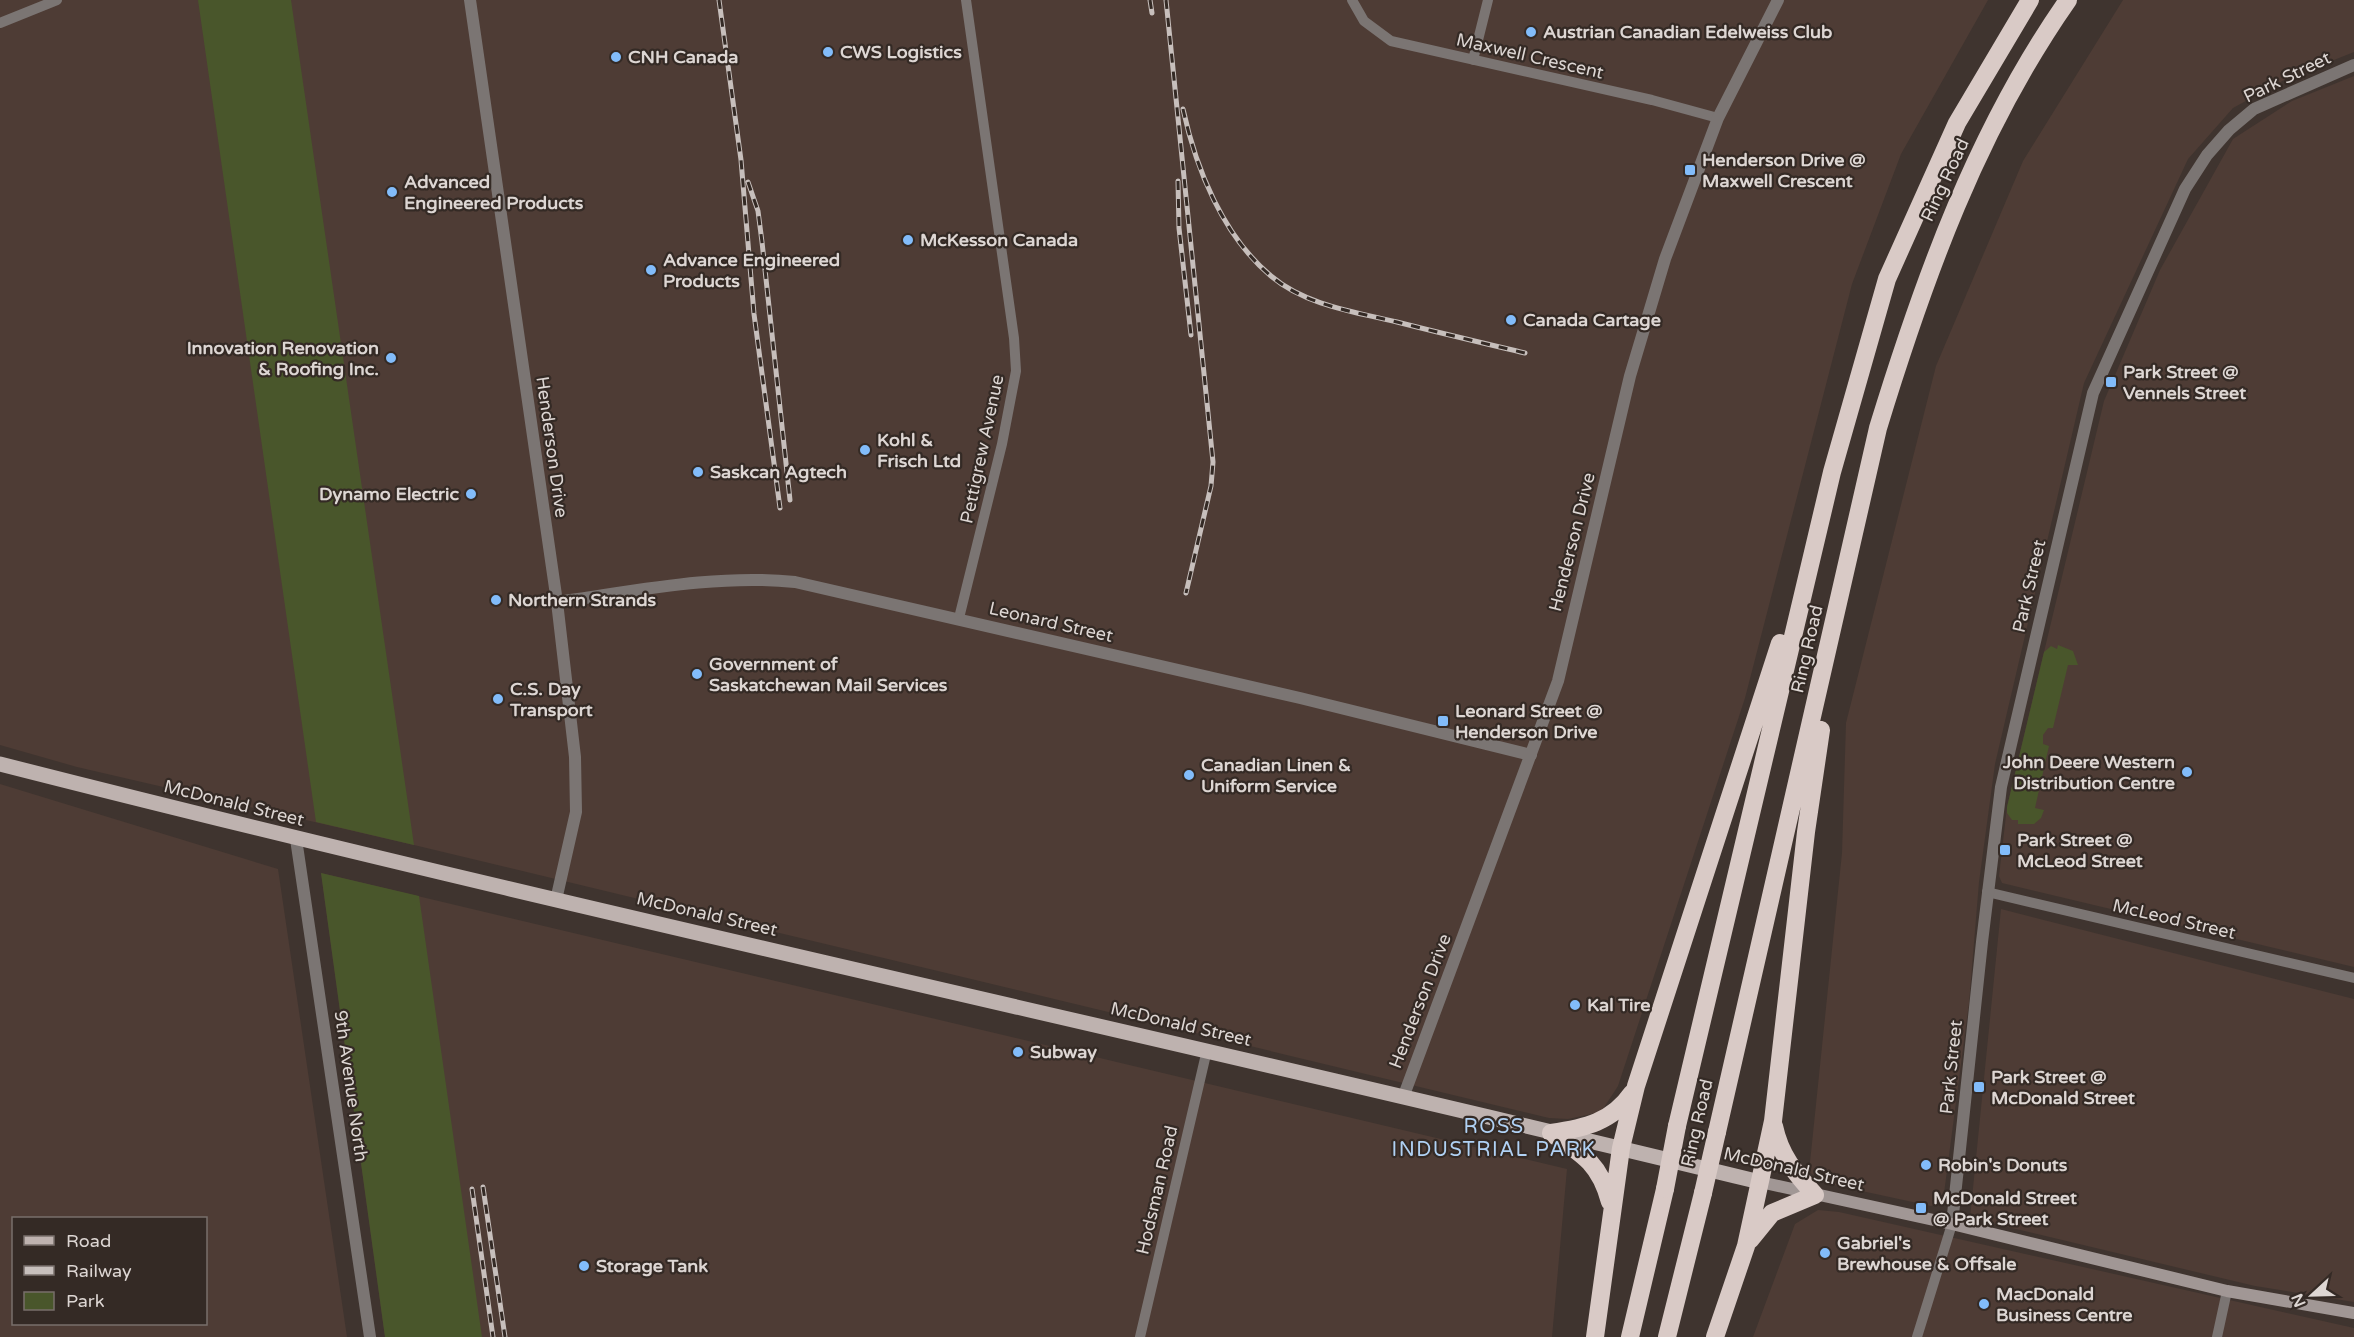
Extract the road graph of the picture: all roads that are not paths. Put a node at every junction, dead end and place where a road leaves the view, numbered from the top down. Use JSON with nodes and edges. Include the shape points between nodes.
{"nodes":[{"id":1,"x":57,"y":0,"type":"edge"},
{"id":2,"x":470,"y":0,"type":"edge"},
{"id":3,"x":966,"y":0,"type":"edge"},
{"id":4,"x":1352,"y":0,"type":"edge"},
{"id":5,"x":1488,"y":0,"type":"edge"},
{"id":6,"x":1778,"y":0,"type":"edge"},
{"id":7,"x":2030,"y":0,"type":"edge"},
{"id":8,"x":2068,"y":0,"type":"edge"},
{"id":9,"x":0,"y":23,"type":"edge"},
{"id":10,"x":1473,"y":60,"type":"junction"},
{"id":11,"x":2354,"y":65,"type":"edge"},
{"id":12,"x":1718,"y":118,"type":"junction"},
{"id":13,"x":1832,"y":472,"type":"junction"},
{"id":14,"x":557,"y":602,"type":"junction"},
{"id":15,"x":1839,"y":604,"type":"junction"},
{"id":16,"x":959,"y":618,"type":"junction"},
{"id":17,"x":1531,"y":755,"type":"junction"},
{"id":18,"x":0,"y":764,"type":"edge"},
{"id":19,"x":296,"y":839,"type":"junction"},
{"id":20,"x":1987,"y":892,"type":"junction"},
{"id":21,"x":556,"y":900,"type":"junction"},
{"id":22,"x":2354,"y":978,"type":"edge"},
{"id":23,"x":1207,"y":1050,"type":"junction"},
{"id":24,"x":1636,"y":1086,"type":"junction"},
{"id":25,"x":1404,"y":1095,"type":"junction"},
{"id":26,"x":1773,"y":1121,"type":"junction"},
{"id":27,"x":1551,"y":1133,"type":"junction"},
{"id":28,"x":1621,"y":1148,"type":"junction"},
{"id":29,"x":1760,"y":1182,"type":"junction"},
{"id":30,"x":1815,"y":1195,"type":"junction"},
{"id":31,"x":1611,"y":1208,"type":"junction"},
{"id":32,"x":1952,"y":1224,"type":"junction"},
{"id":33,"x":1746,"y":1246,"type":"junction"},
{"id":34,"x":2227,"y":1291,"type":"junction"},
{"id":35,"x":2354,"y":1313,"type":"edge"},
{"id":36,"x":370,"y":1337,"type":"edge"},
{"id":37,"x":1140,"y":1337,"type":"edge"},
{"id":38,"x":1595,"y":1337,"type":"edge"},
{"id":39,"x":1630,"y":1337,"type":"edge"},
{"id":40,"x":1667,"y":1337,"type":"edge"},
{"id":41,"x":1716,"y":1337,"type":"edge"},
{"id":42,"x":1917,"y":1337,"type":"edge"},
{"id":43,"x":2217,"y":1337,"type":"edge"}],
"edges":[{"from":1,"to":9,"type":"street"},
{"from":2,"to":14,"type":"street","name":"Henderson Drive"},
{"from":3,"to":16,"type":"street","name":"Pettigrew Avenue","via":[[1016,371]]},
{"from":4,"to":10,"type":"street","name":"Maxwell Crescent","via":[[1364,21],[1391,41]]},
{"from":5,"to":10,"type":"street"},
{"from":6,"to":12,"type":"street","name":"Henderson Drive"},
{"from":7,"to":13,"type":"highway","name":"Ring Road","via":[[1957,123],[1887,279]]},
{"from":8,"to":15,"type":"highway","name":"Ring Road","via":[[2002,107],[1925,280],[1878,428]]},
{"from":10,"to":12,"type":"street","name":"Maxwell Crescent"},
{"from":11,"to":20,"type":"street","name":"Park Street","via":[[2254,109],[2207,155],[2185,189],[2101,371],[2086,418],[2001,787]]},
{"from":12,"to":17,"type":"street","name":"Henderson Drive","via":[[1665,259],[1630,376],[1558,681]]},
{"from":13,"to":24,"type":"highway","via":[[1768,685]]},
{"from":13,"to":39,"type":"highway","name":"Ring Road","bridge":true},
{"from":14,"to":16,"type":"street","name":"Leonard Street","via":[[720,579],[761,578]]},
{"from":14,"to":21,"type":"street","name":"Henderson Drive","via":[[575,757],[576,812]]},
{"from":15,"to":26,"type":"highway","via":[[1806,832]]},
{"from":15,"to":40,"type":"highway","name":"Ring Road","bridge":true},
{"from":16,"to":17,"type":"street","name":"Leonard Street"},
{"from":17,"to":25,"type":"street","name":"Henderson Drive"},
{"from":18,"to":19,"type":"main road","name":"McDonald Street"},
{"from":19,"to":21,"type":"main road","name":"McDonald Street"},
{"from":19,"to":36,"type":"street","name":"9th Avenue North"},
{"from":20,"to":22,"type":"street","name":"McLeod Street"},
{"from":20,"to":32,"type":"street","name":"Park Street"},
{"from":21,"to":23,"type":"main road","name":"McDonald Street"},
{"from":23,"to":25,"type":"main road","name":"McDonald Street"},
{"from":23,"to":37,"type":"street","name":"Hodsman Road"},
{"from":24,"to":27,"type":"highway","via":[[1611,1116],[1583,1129]]},
{"from":24,"to":28,"type":"highway"},
{"from":25,"to":27,"type":"main road","name":"McDonald Street"},
{"from":26,"to":29,"type":"highway"},
{"from":26,"to":30,"type":"highway","via":[[1786,1160]]},
{"from":27,"to":28,"type":"main road","name":"McDonald Street"},
{"from":27,"to":31,"type":"highway","via":[[1582,1153],[1595,1167],[1605,1182]]},
{"from":28,"to":29,"type":"main road","name":"McDonald Street"},
{"from":28,"to":31,"type":"highway"},
{"from":29,"to":30,"type":"main road","name":"McDonald Street"},
{"from":29,"to":33,"type":"highway"},
{"from":30,"to":32,"type":"main road","name":"McDonald Street"},
{"from":30,"to":33,"type":"highway","via":[[1772,1213]]},
{"from":31,"to":38,"type":"highway"},
{"from":32,"to":34,"type":"main road","name":"McDonald Street"},
{"from":32,"to":42,"type":"street"},
{"from":33,"to":41,"type":"highway"},
{"from":34,"to":35,"type":"main road","name":"McDonald Street"},
{"from":34,"to":43,"type":"street"}]}
